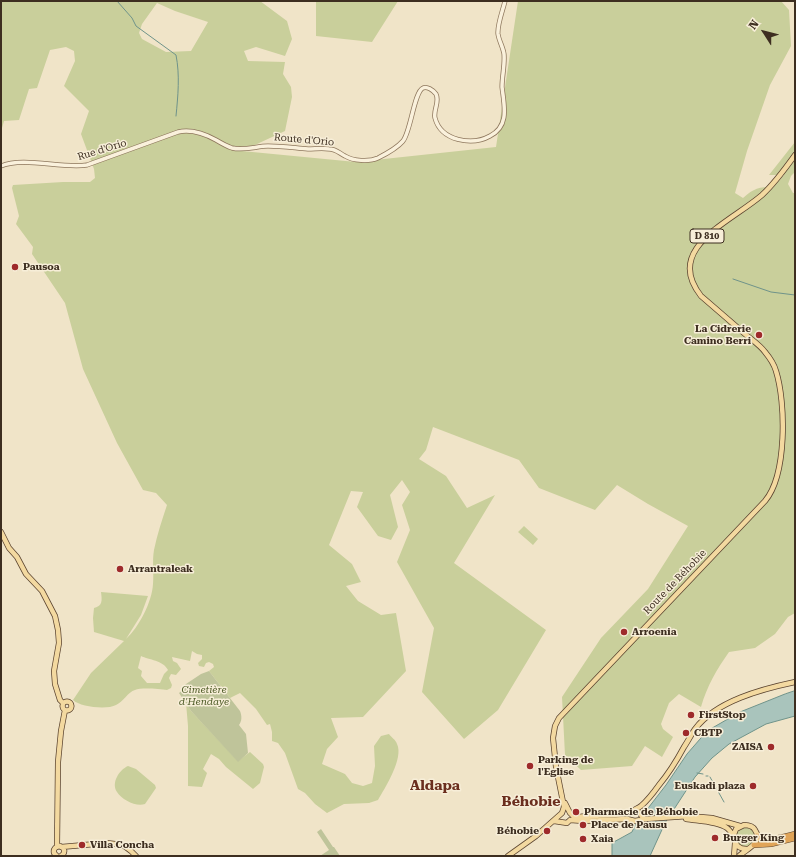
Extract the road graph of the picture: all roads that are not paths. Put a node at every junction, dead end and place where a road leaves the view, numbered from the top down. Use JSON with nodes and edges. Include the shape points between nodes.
{"nodes":[{"id":1,"x":505,"y":1,"type":"edge"},
{"id":2,"x":182,"y":131,"type":"joint"},
{"id":3,"x":795,"y":155,"type":"edge"},
{"id":4,"x":1,"y":166,"type":"edge"},
{"id":5,"x":1,"y":532,"type":"edge"},
{"id":6,"x":795,"y":682,"type":"edge"},
{"id":7,"x":63,"y":702,"type":"junction"},
{"id":8,"x":65,"y":710,"type":"junction"},
{"id":9,"x":563,"y":800,"type":"junction"},
{"id":10,"x":638,"y":812,"type":"junction"},
{"id":11,"x":561,"y":814,"type":"junction"},
{"id":12,"x":570,"y":816,"type":"junction"},
{"id":13,"x":629,"y":816,"type":"junction"},
{"id":14,"x":670,"y":818,"type":"junction"},
{"id":15,"x":644,"y":819,"type":"junction"},
{"id":16,"x":554,"y":821,"type":"junction"},
{"id":17,"x":637,"y":821,"type":"junction"},
{"id":18,"x":563,"y":822,"type":"junction"},
{"id":19,"x":740,"y":826,"type":"junction"},
{"id":20,"x":795,"y":833,"type":"edge"},
{"id":21,"x":758,"y":836,"type":"junction"},
{"id":22,"x":795,"y":838,"type":"edge"},
{"id":23,"x":734,"y":840,"type":"junction"},
{"id":24,"x":754,"y":845,"type":"junction"},
{"id":25,"x":61,"y":848,"type":"junction"},
{"id":26,"x":748,"y":849,"type":"junction"},
{"id":27,"x":54,"y":855,"type":"edge"},
{"id":28,"x":61,"y":856,"type":"edge"},
{"id":29,"x":136,"y":856,"type":"edge"},
{"id":30,"x":508,"y":856,"type":"edge"},
{"id":31,"x":734,"y":856,"type":"edge"},
{"id":32,"x":739,"y":856,"type":"edge"}],
"edges":[{"from":1,"to":2,"type":"street","name":"Route d'Orio","via":[[498,34],[504,53],[504,117],[499,130],[488,137],[470,141],[447,135],[439,127],[434,116],[436,95],[427,88],[418,92],[403,140],[378,158],[368,160],[351,158],[335,149],[268,146],[234,148],[206,135]]},
{"from":2,"to":4,"type":"street","name":"Rue d'Orio","via":[[87,165],[16,162]]},
{"from":3,"to":9,"type":"main road","name":"Route de Béhobie","number":"D 810","via":[[762,195],[699,244],[691,256],[689,268],[694,288],[701,296],[765,351],[772,362],[780,414],[780,458],[774,488],[559,718],[553,738]]},
{"from":5,"to":7,"type":"main road","via":[[26,574],[42,590],[55,616],[59,643],[54,671],[55,684]]},
{"from":6,"to":10,"type":"main road","via":[[753,693],[704,719],[692,733],[664,779]]},
{"from":7,"to":8,"type":"main road","via":[[62,707]]},
{"from":7,"to":8,"type":"main road","via":[[68,701],[71,704],[70,709]]},
{"from":8,"to":25,"type":"main road","via":[[60,731],[58,762],[57,837],[62,844]]},
{"from":9,"to":11,"type":"main road","name":"Route de Béhobie","number":"D 810"},
{"from":9,"to":12,"type":"main road","name":"Route de Béhobie","number":"D 810"},
{"from":10,"to":13,"type":"main road","via":[[631,811]]},
{"from":10,"to":15,"type":"main road"},
{"from":10,"to":17,"type":"main road","via":[[640,818]]},
{"from":11,"to":12,"type":"main road","via":[[565,812]]},
{"from":11,"to":16,"type":"main road"},
{"from":11,"to":18,"type":"main road"},
{"from":12,"to":13,"type":"main road"},
{"from":12,"to":18,"type":"main road","via":[[567,822]]},
{"from":13,"to":17,"type":"main road","via":[[632,821]]},
{"from":14,"to":15,"type":"main road"},
{"from":14,"to":19,"type":"main road","via":[[712,818]]},
{"from":14,"to":23,"type":"main road","via":[[723,826],[730,830]]},
{"from":15,"to":17,"type":"main road"},
{"from":16,"to":18,"type":"main road"},
{"from":16,"to":30,"type":"main road"},
{"from":19,"to":21,"type":"main road","via":[[751,826]]},
{"from":19,"to":23,"type":"main road","via":[[735,831]]},
{"from":20,"to":21,"type":"highway","via":[[769,839]]},
{"from":21,"to":24,"type":"main road"},
{"from":22,"to":24,"type":"highway"},
{"from":23,"to":26,"type":"main road","via":[[740,848]]},
{"from":23,"to":31,"type":"main road"},
{"from":24,"to":26,"type":"main road"},
{"from":25,"to":27,"type":"main road","via":[[54,850]]},
{"from":25,"to":28,"type":"main road","via":[[64,854]]},
{"from":25,"to":29,"type":"main road","via":[[107,843],[123,845]]},
{"from":26,"to":32,"type":"main road"}]}
